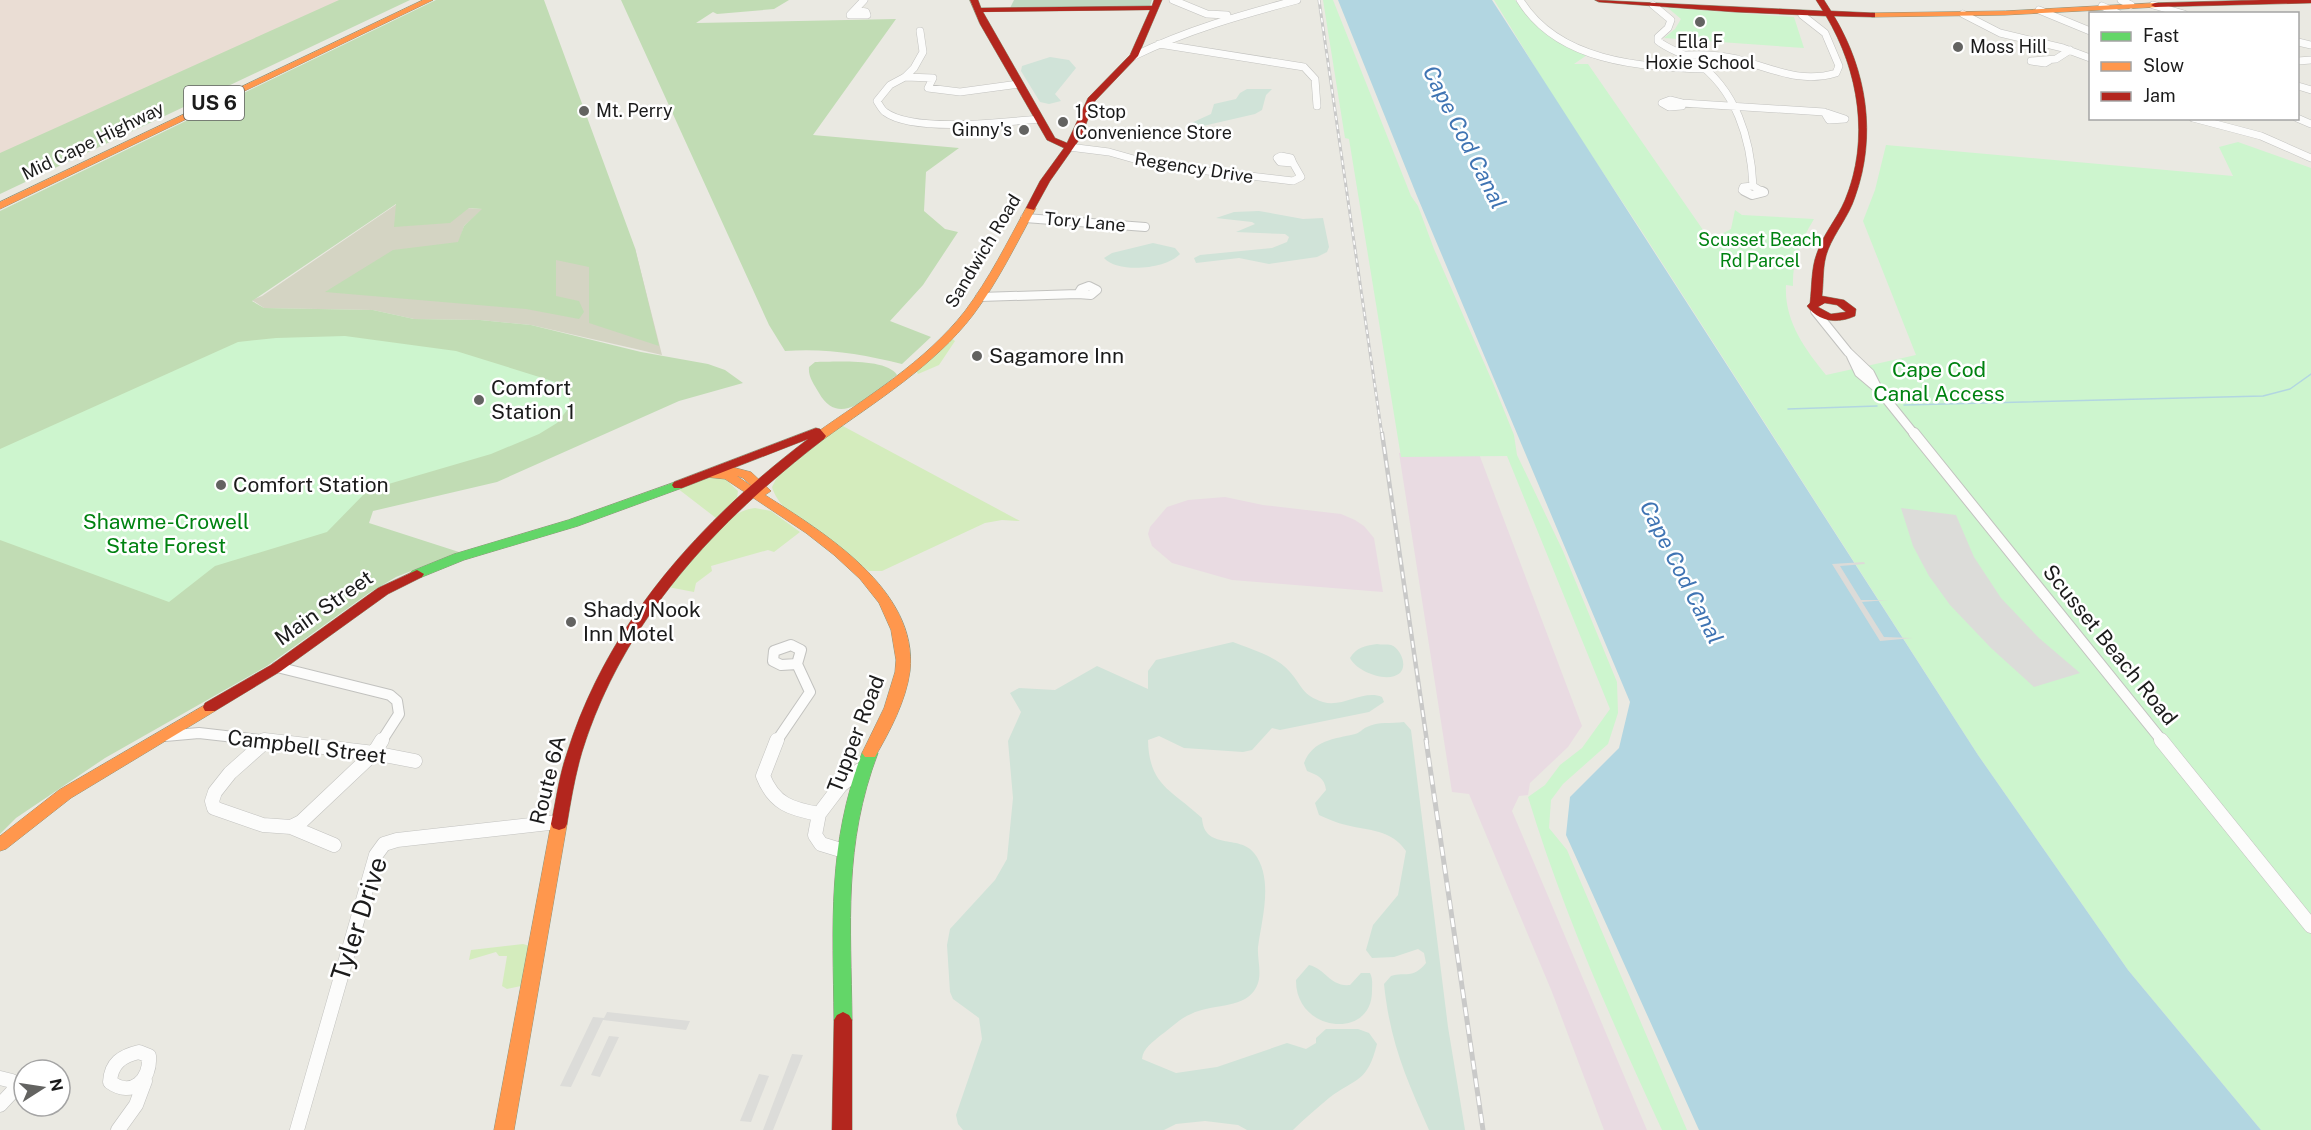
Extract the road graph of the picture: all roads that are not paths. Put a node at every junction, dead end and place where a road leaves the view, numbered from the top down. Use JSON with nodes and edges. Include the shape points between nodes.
{"nodes":[{"id":1,"x":416,"y":0,"type":"edge"},
{"id":2,"x":429,"y":0,"type":"edge"},
{"id":3,"x":864,"y":0,"type":"edge"},
{"id":4,"x":1173,"y":0,"type":"edge"},
{"id":5,"x":1297,"y":0,"type":"edge"},
{"id":6,"x":1520,"y":0,"type":"edge"},
{"id":7,"x":1599,"y":0,"type":"edge"},
{"id":8,"x":1820,"y":0,"type":"edge"},
{"id":9,"x":2217,"y":1,"type":"edge"},
{"id":10,"x":2311,"y":1,"type":"edge"},
{"id":11,"x":2126,"y":3,"type":"edge"},
{"id":12,"x":1156,"y":4,"type":"edge"},
{"id":13,"x":975,"y":5,"type":"edge"},
{"id":14,"x":1653,"y":5,"type":"junction"},
{"id":15,"x":2102,"y":6,"type":"junction"},
{"id":16,"x":2167,"y":6,"type":"junction"},
{"id":17,"x":855,"y":10,"type":"dead end"},
{"id":18,"x":2039,"y":10,"type":"junction"},
{"id":19,"x":2115,"y":12,"type":"edge"},
{"id":20,"x":2180,"y":12,"type":"edge"},
{"id":21,"x":1207,"y":14,"type":"junction"},
{"id":22,"x":1963,"y":14,"type":"junction"},
{"id":23,"x":1237,"y":15,"type":"junction"},
{"id":24,"x":1802,"y":15,"type":"junction"},
{"id":25,"x":1831,"y":15,"type":"junction"},
{"id":26,"x":1208,"y":24,"type":"junction"},
{"id":27,"x":2089,"y":30,"type":"edge"},
{"id":28,"x":920,"y":31,"type":"dead end"},
{"id":29,"x":1159,"y":44,"type":"junction"},
{"id":30,"x":2070,"y":50,"type":"junction"},
{"id":31,"x":1685,"y":55,"type":"junction"},
{"id":32,"x":1134,"y":56,"type":"junction"},
{"id":33,"x":2089,"y":57,"type":"edge"},
{"id":34,"x":2050,"y":60,"type":"dead end"},
{"id":35,"x":1705,"y":69,"type":"junction"},
{"id":36,"x":905,"y":77,"type":"junction"},
{"id":37,"x":1019,"y":84,"type":"junction"},
{"id":38,"x":1682,"y":103,"type":"dead end"},
{"id":39,"x":1731,"y":103,"type":"junction"},
{"id":40,"x":1317,"y":106,"type":"dead end"},
{"id":41,"x":1824,"y":112,"type":"dead end"},
{"id":42,"x":1039,"y":119,"type":"junction"},
{"id":43,"x":2201,"y":120,"type":"edge"},
{"id":44,"x":1049,"y":136,"type":"junction"},
{"id":45,"x":1069,"y":147,"type":"junction"},
{"id":46,"x":2311,"y":158,"type":"edge"},
{"id":47,"x":1293,"y":163,"type":"dead end"},
{"id":48,"x":1052,"y":171,"type":"junction"},
{"id":49,"x":1753,"y":186,"type":"dead end"},
{"id":50,"x":0,"y":198,"type":"edge"},
{"id":51,"x":0,"y":206,"type":"edge"},
{"id":52,"x":1025,"y":218,"type":"junction"},
{"id":53,"x":1145,"y":227,"type":"dead end"},
{"id":54,"x":1818,"y":282,"type":"junction"},
{"id":55,"x":1077,"y":294,"type":"dead end"},
{"id":56,"x":980,"y":297,"type":"junction"},
{"id":57,"x":1840,"y":302,"type":"junction"},
{"id":58,"x":1815,"y":307,"type":"junction"},
{"id":59,"x":1849,"y":316,"type":"junction"},
{"id":60,"x":1836,"y":333,"type":"junction"},
{"id":61,"x":835,"y":425,"type":"junction"},
{"id":62,"x":711,"y":472,"type":"junction"},
{"id":63,"x":755,"y":488,"type":"junction"},
{"id":64,"x":776,"y":510,"type":"junction"},
{"id":65,"x":729,"y":511,"type":"junction"},
{"id":66,"x":797,"y":664,"type":"dead end"},
{"id":67,"x":277,"y":667,"type":"junction"},
{"id":68,"x":192,"y":716,"type":"junction"},
{"id":69,"x":199,"y":733,"type":"junction"},
{"id":70,"x":156,"y":737,"type":"junction"},
{"id":71,"x":266,"y":742,"type":"junction"},
{"id":72,"x":374,"y":753,"type":"junction"},
{"id":73,"x":415,"y":761,"type":"dead end"},
{"id":74,"x":860,"y":770,"type":"junction"},
{"id":75,"x":819,"y":814,"type":"junction"},
{"id":76,"x":558,"y":822,"type":"junction"},
{"id":77,"x":291,"y":827,"type":"junction"},
{"id":78,"x":0,"y":845,"type":"edge"},
{"id":79,"x":334,"y":845,"type":"dead end"},
{"id":80,"x":844,"y":851,"type":"junction"},
{"id":81,"x":2311,"y":926,"type":"edge"},
{"id":82,"x":0,"y":1078,"type":"edge"},
{"id":83,"x":145,"y":1081,"type":"dead end"},
{"id":84,"x":0,"y":1105,"type":"edge"},
{"id":85,"x":118,"y":1130,"type":"edge"},
{"id":86,"x":297,"y":1130,"type":"edge"},
{"id":87,"x":504,"y":1130,"type":"edge"},
{"id":88,"x":842,"y":1130,"type":"edge"}],
"edges":[{"from":1,"to":50,"type":"main road","name":"Mid Cape Highway","number":"US 6"},
{"from":2,"to":51,"type":"main road","name":"Mid Cape Highway","number":"US 6"},
{"from":3,"to":17,"type":"street"},
{"from":4,"to":21,"type":"street"},
{"from":5,"to":23,"type":"street"},
{"from":6,"to":35,"type":"street","via":[[1553,36],[1579,50],[1645,66]]},
{"from":7,"to":14,"type":"main road"},
{"from":8,"to":25,"type":"main road"},
{"from":9,"to":10,"type":"main road"},
{"from":9,"to":16,"type":"main road"},
{"from":11,"to":15,"type":"main road"},
{"from":11,"to":16,"type":"main road"},
{"from":12,"to":13,"type":"main road"},
{"from":12,"to":32,"type":"main road","name":"Sandwich Road"},
{"from":13,"to":37,"type":"main road"},
{"from":14,"to":24,"type":"main road"},
{"from":14,"to":31,"type":"street","via":[[1671,20],[1658,41]]},
{"from":15,"to":18,"type":"main road"},
{"from":15,"to":19,"type":"street"},
{"from":16,"to":20,"type":"street"},
{"from":18,"to":22,"type":"main road"},
{"from":18,"to":27,"type":"street"},
{"from":21,"to":23,"type":"street"},
{"from":21,"to":26,"type":"street","via":[[1212,18]]},
{"from":22,"to":25,"type":"main road"},
{"from":22,"to":30,"type":"street","via":[[2001,33]]},
{"from":23,"to":26,"type":"street"},
{"from":24,"to":25,"type":"main road"},
{"from":24,"to":31,"type":"street","via":[[1826,35],[1839,66],[1836,74],[1796,77],[1728,57]]},
{"from":25,"to":54,"type":"main road","via":[[1855,63],[1865,124],[1854,184],[1821,255]]},
{"from":26,"to":29,"type":"street"},
{"from":28,"to":36,"type":"street","via":[[923,52]]},
{"from":29,"to":32,"type":"street"},
{"from":29,"to":40,"type":"street","via":[[1304,67],[1318,81]]},
{"from":30,"to":33,"type":"street"},
{"from":30,"to":34,"type":"street"},
{"from":31,"to":35,"type":"street"},
{"from":32,"to":45,"type":"main road","name":"Sandwich Road","via":[[1093,97]]},
{"from":35,"to":39,"type":"street"},
{"from":36,"to":37,"type":"street","via":[[933,78],[928,88],[943,93]]},
{"from":36,"to":42,"type":"street","via":[[890,85],[877,101],[883,111],[906,120],[961,125]]},
{"from":37,"to":42,"type":"main road"},
{"from":38,"to":39,"type":"street"},
{"from":39,"to":41,"type":"street"},
{"from":39,"to":49,"type":"street","via":[[1751,150]]},
{"from":42,"to":44,"type":"main road"},
{"from":43,"to":46,"type":"street","via":[[2261,136]]},
{"from":44,"to":45,"type":"main road","via":[[1055,143]]},
{"from":44,"to":48,"type":"main road"},
{"from":45,"to":47,"type":"street","name":"Regency Drive","via":[[1109,152],[1155,165],[1287,181],[1301,177]]},
{"from":45,"to":48,"type":"main road","name":"Sandwich Road"},
{"from":48,"to":52,"type":"main road","name":"Sandwich Road"},
{"from":52,"to":53,"type":"street","name":"Tory Lane"},
{"from":52,"to":56,"type":"main road","name":"Sandwich Road"},
{"from":54,"to":57,"type":"main road"},
{"from":54,"to":58,"type":"main road"},
{"from":55,"to":56,"type":"street"},
{"from":56,"to":61,"type":"main road","name":"Sandwich Road","via":[[924,359]]},
{"from":57,"to":58,"type":"main road","via":[[1823,299]]},
{"from":57,"to":59,"type":"main road","via":[[1851,309]]},
{"from":58,"to":59,"type":"main road","via":[[1832,318]]},
{"from":58,"to":60,"type":"street"},
{"from":59,"to":60,"type":"street"},
{"from":60,"to":81,"type":"street","name":"Scusset Beach Road","via":[[1858,374],[1878,389]]},
{"from":61,"to":62,"type":"main road","name":"Main Street"},
{"from":61,"to":63,"type":"main road","name":"Sandwich Road"},
{"from":62,"to":63,"type":"main road"},
{"from":62,"to":67,"type":"main road","name":"Main Street","via":[[566,525],[422,571],[348,613]]},
{"from":63,"to":64,"type":"main road","name":"Tupper Road"},
{"from":63,"to":65,"type":"main road","name":"Route 6A"},
{"from":64,"to":65,"type":"main road","via":[[746,506]]},
{"from":64,"to":74,"type":"main road","name":"Tupper Road","via":[[868,579],[897,622],[903,654],[900,684]]},
{"from":65,"to":76,"type":"main road","name":"Route 6A","via":[[658,591],[610,666],[578,744]]},
{"from":66,"to":75,"type":"street","via":[[810,692],[772,748],[763,776],[780,804]]},
{"from":67,"to":68,"type":"main road","name":"Main Street"},
{"from":67,"to":72,"type":"street","via":[[390,695],[398,701],[399,714]]},
{"from":68,"to":69,"type":"street","name":"Campbell Street"},
{"from":68,"to":70,"type":"main road","name":"Main Street"},
{"from":69,"to":70,"type":"street","name":"Campbell Street"},
{"from":69,"to":71,"type":"street","name":"Campbell Street"},
{"from":70,"to":78,"type":"main road","name":"Main Street","via":[[81,781]]},
{"from":71,"to":72,"type":"street","name":"Campbell Street"},
{"from":71,"to":77,"type":"street","via":[[220,784],[211,803],[214,808],[252,821]]},
{"from":72,"to":73,"type":"street","name":"Campbell Street"},
{"from":72,"to":77,"type":"street"},
{"from":74,"to":75,"type":"street","via":[[841,785]]},
{"from":74,"to":80,"type":"main road","name":"Tupper Road","via":[[851,800]]},
{"from":75,"to":80,"type":"street","via":[[815,835],[821,844]]},
{"from":76,"to":86,"type":"street","name":"Tyler Drive","via":[[384,844],[376,855]]},
{"from":76,"to":87,"type":"main road","name":"Route 6A"},
{"from":77,"to":79,"type":"street"},
{"from":80,"to":88,"type":"main road","name":"Tupper Road"},
{"from":82,"to":84,"type":"street","via":[[12,1081],[15,1089]]},
{"from":83,"to":85,"type":"street","via":[[136,1105]]}]}
